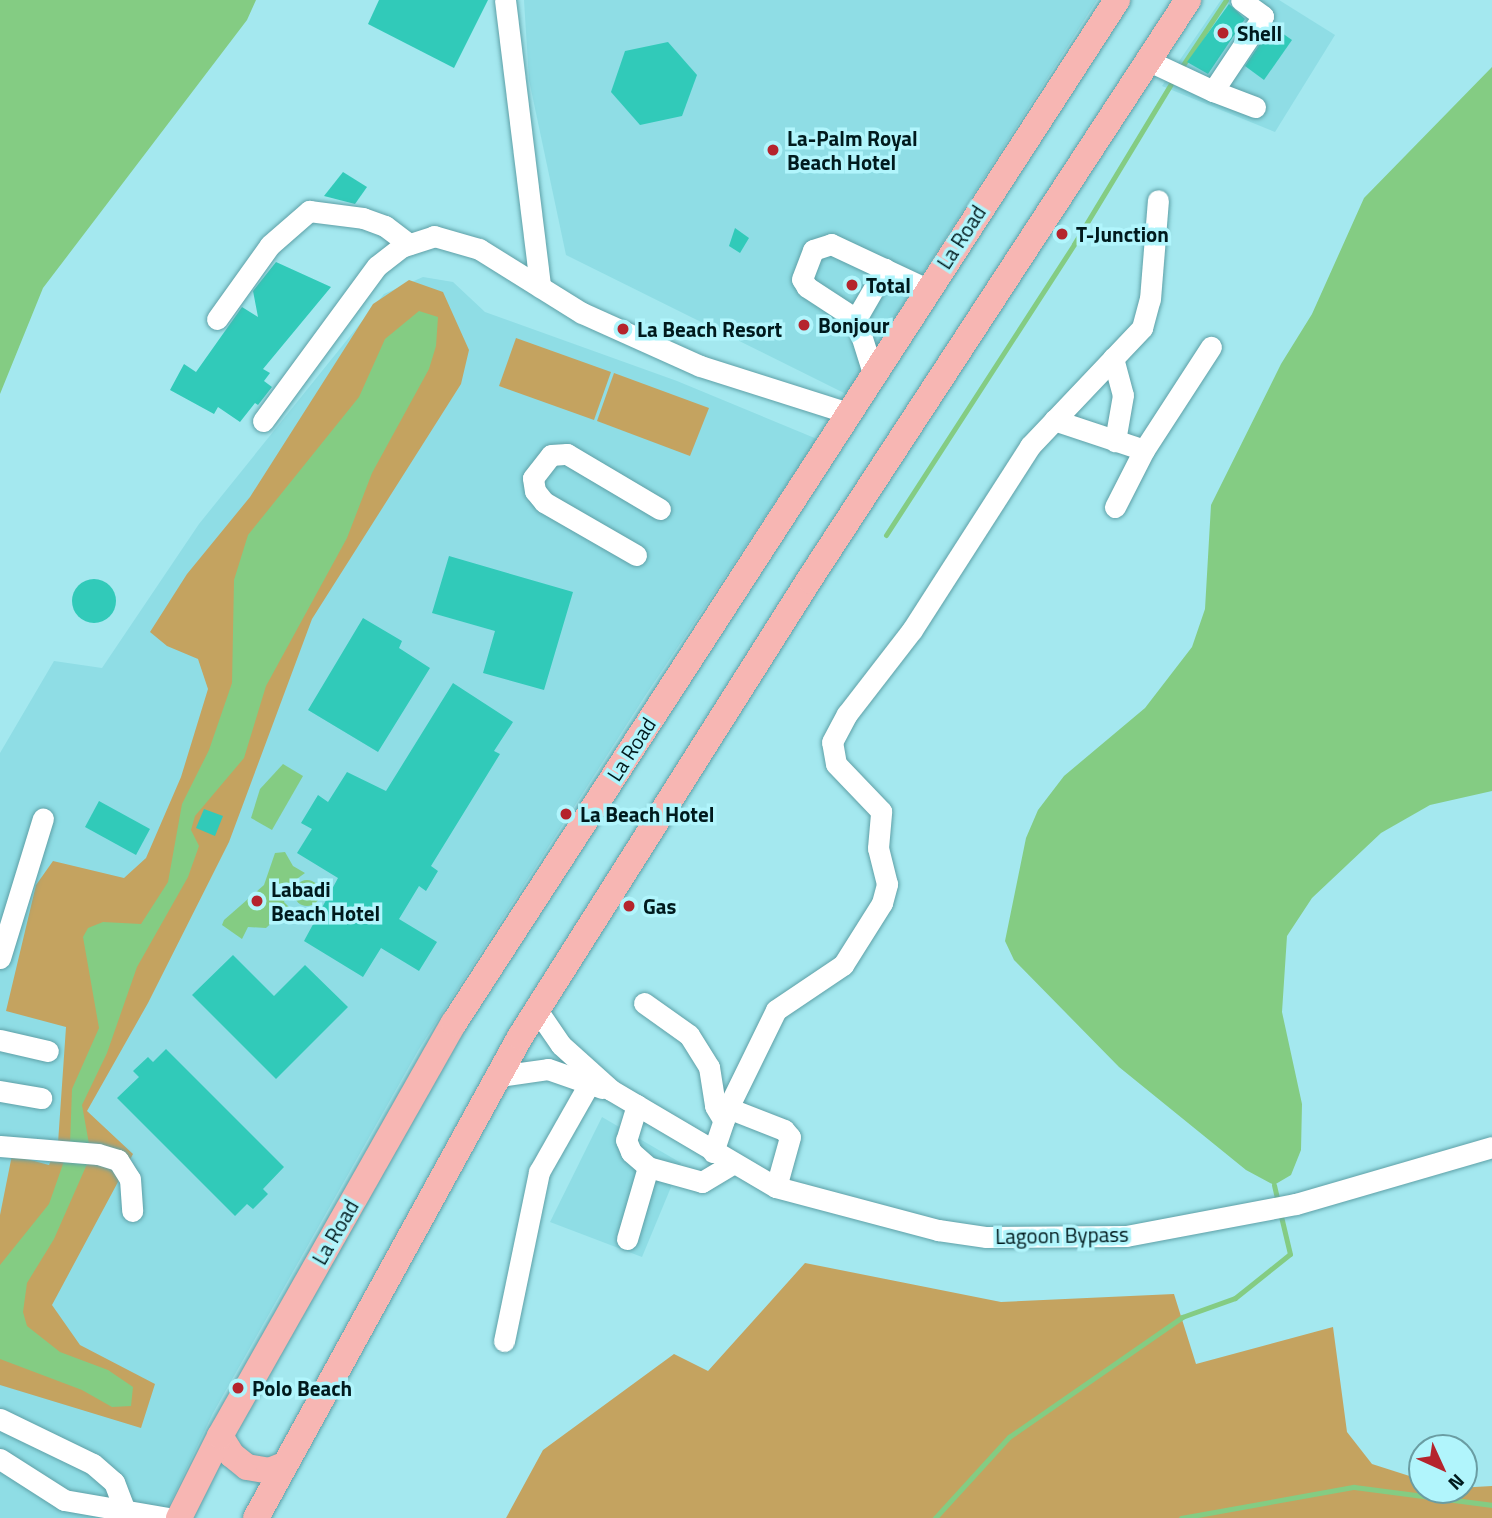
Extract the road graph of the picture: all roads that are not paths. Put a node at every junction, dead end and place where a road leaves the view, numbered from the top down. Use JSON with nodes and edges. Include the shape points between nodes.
{"nodes":[{"id":1,"x":505,"y":0,"type":"edge"},
{"id":2,"x":1117,"y":0,"type":"edge"},
{"id":3,"x":1188,"y":0,"type":"edge"},
{"id":4,"x":1241,"y":0,"type":"edge"},
{"id":5,"x":1167,"y":70,"type":"junction"},
{"id":6,"x":1213,"y":91,"type":"junction"},
{"id":7,"x":1255,"y":107,"type":"dead end"},
{"id":8,"x":1158,"y":200,"type":"dead end"},
{"id":9,"x":408,"y":244,"type":"junction"},
{"id":10,"x":885,"y":269,"type":"junction"},
{"id":11,"x":540,"y":288,"type":"junction"},
{"id":12,"x":928,"y":289,"type":"junction"},
{"id":13,"x":856,"y":318,"type":"junction"},
{"id":14,"x":217,"y":319,"type":"dead end"},
{"id":15,"x":1211,"y":347,"type":"dead end"},
{"id":16,"x":1113,"y":358,"type":"junction"},
{"id":17,"x":873,"y":373,"type":"junction"},
{"id":18,"x":848,"y":413,"type":"junction"},
{"id":19,"x":1054,"y":420,"type":"junction"},
{"id":20,"x":263,"y":421,"type":"dead end"},
{"id":21,"x":1115,"y":441,"type":"junction"},
{"id":22,"x":1144,"y":450,"type":"junction"},
{"id":23,"x":1115,"y":507,"type":"dead end"},
{"id":24,"x":660,"y":509,"type":"dead end"},
{"id":25,"x":636,"y":555,"type":"dead end"},
{"id":26,"x":43,"y":818,"type":"dead end"},
{"id":27,"x":0,"y":958,"type":"edge"},
{"id":28,"x":644,"y":1003,"type":"dead end"},
{"id":29,"x":537,"y":1010,"type":"junction"},
{"id":30,"x":0,"y":1040,"type":"edge"},
{"id":31,"x":48,"y":1051,"type":"dead end"},
{"id":32,"x":499,"y":1076,"type":"junction"},
{"id":33,"x":589,"y":1084,"type":"junction"},
{"id":34,"x":611,"y":1090,"type":"junction"},
{"id":35,"x":0,"y":1091,"type":"edge"},
{"id":36,"x":41,"y":1098,"type":"dead end"},
{"id":37,"x":637,"y":1105,"type":"junction"},
{"id":38,"x":726,"y":1114,"type":"junction"},
{"id":39,"x":0,"y":1146,"type":"edge"},
{"id":40,"x":1492,"y":1147,"type":"edge"},
{"id":41,"x":713,"y":1152,"type":"junction"},
{"id":42,"x":734,"y":1163,"type":"junction"},
{"id":43,"x":648,"y":1167,"type":"junction"},
{"id":44,"x":776,"y":1186,"type":"junction"},
{"id":45,"x":132,"y":1211,"type":"dead end"},
{"id":46,"x":627,"y":1239,"type":"dead end"},
{"id":47,"x":504,"y":1341,"type":"dead end"},
{"id":48,"x":0,"y":1419,"type":"edge"},
{"id":49,"x":220,"y":1436,"type":"junction"},
{"id":50,"x":0,"y":1459,"type":"edge"},
{"id":51,"x":284,"y":1465,"type":"junction"},
{"id":52,"x":124,"y":1508,"type":"junction"},
{"id":53,"x":169,"y":1518,"type":"edge"},
{"id":54,"x":179,"y":1518,"type":"edge"},
{"id":55,"x":256,"y":1518,"type":"edge"}],
"edges":[{"from":1,"to":11,"type":"street"},
{"from":2,"to":12,"type":"main road","name":"La Road"},
{"from":3,"to":5,"type":"main road"},
{"from":4,"to":6,"type":"street","via":[[1263,16]]},
{"from":5,"to":6,"type":"street"},
{"from":5,"to":29,"type":"main road","via":[[809,580]]},
{"from":6,"to":7,"type":"street"},
{"from":8,"to":16,"type":"street","via":[[1150,299],[1142,328]]},
{"from":9,"to":11,"type":"street","via":[[434,236],[447,238],[479,249]]},
{"from":9,"to":14,"type":"street","via":[[385,226],[363,218],[309,211],[270,244]]},
{"from":9,"to":20,"type":"street","via":[[377,266]]},
{"from":10,"to":12,"type":"street"},
{"from":10,"to":13,"type":"street"},
{"from":10,"to":13,"type":"street","via":[[831,244],[813,250],[803,271],[807,287]]},
{"from":11,"to":18,"type":"street","via":[[582,313],[700,366]]},
{"from":12,"to":17,"type":"main road","name":"La Road"},
{"from":13,"to":17,"type":"street"},
{"from":15,"to":22,"type":"street"},
{"from":16,"to":19,"type":"street"},
{"from":16,"to":21,"type":"street","via":[[1123,395]]},
{"from":17,"to":18,"type":"main road","name":"La Road"},
{"from":18,"to":49,"type":"main road","name":"La Road","via":[[454,1023]]},
{"from":19,"to":21,"type":"street"},
{"from":19,"to":38,"type":"street","via":[[1030,446],[912,629],[847,714],[832,742],[836,764],[881,811],[877,848],[887,884],[882,903],[842,965],[776,1010]]},
{"from":21,"to":22,"type":"street"},
{"from":22,"to":23,"type":"street"},
{"from":24,"to":25,"type":"street","via":[[567,454],[551,455],[533,478],[535,491],[544,502]]},
{"from":26,"to":27,"type":"street"},
{"from":28,"to":38,"type":"street","via":[[689,1035],[709,1067],[715,1106]]},
{"from":29,"to":32,"type":"main road"},
{"from":29,"to":34,"type":"street","name":"Lagoon Bypass","via":[[562,1045]]},
{"from":30,"to":31,"type":"street"},
{"from":32,"to":33,"type":"street","name":"Lagoon Bypass","via":[[536,1068]]},
{"from":32,"to":51,"type":"main road"},
{"from":33,"to":34,"type":"street","name":"Lagoon Bypass"},
{"from":33,"to":47,"type":"street","via":[[539,1172]]},
{"from":34,"to":37,"type":"street","name":"Lagoon Bypass"},
{"from":35,"to":36,"type":"street"},
{"from":37,"to":41,"type":"street","name":"Lagoon Bypass"},
{"from":37,"to":43,"type":"street","via":[[626,1140],[631,1153]]},
{"from":38,"to":41,"type":"street"},
{"from":38,"to":44,"type":"street","via":[[784,1130],[790,1137]]},
{"from":39,"to":45,"type":"street","via":[[98,1154],[118,1160],[135,1198]]},
{"from":40,"to":44,"type":"street","name":"Lagoon Bypass","via":[[1296,1204],[1126,1236],[986,1237],[914,1224]]},
{"from":41,"to":42,"type":"street","name":"Lagoon Bypass"},
{"from":42,"to":43,"type":"street","via":[[702,1182]]},
{"from":42,"to":44,"type":"street","name":"Lagoon Bypass"},
{"from":43,"to":46,"type":"street"},
{"from":48,"to":52,"type":"street","via":[[93,1464],[114,1482]]},
{"from":49,"to":51,"type":"main road","via":[[247,1467],[269,1471]]},
{"from":49,"to":54,"type":"main road","name":"La Road"},
{"from":50,"to":52,"type":"street","via":[[64,1500],[101,1509]]},
{"from":51,"to":55,"type":"main road"},
{"from":52,"to":53,"type":"street"}]}
